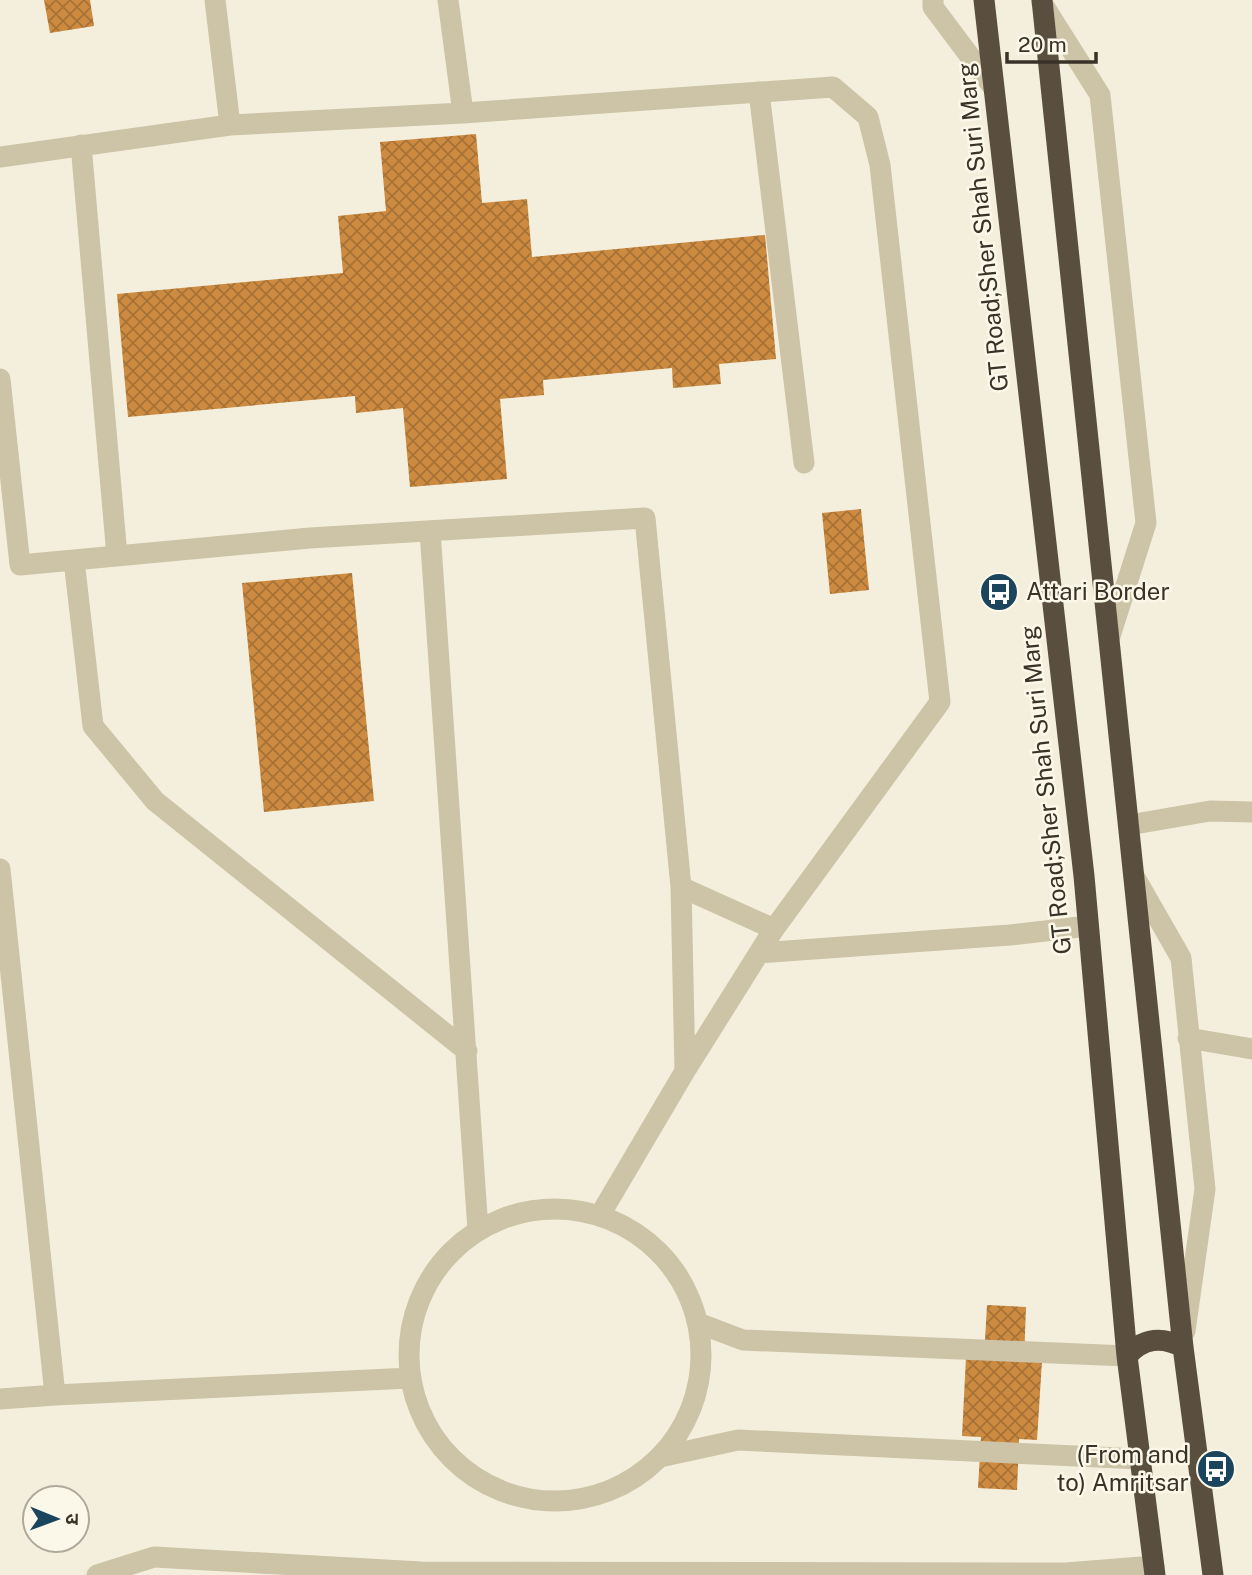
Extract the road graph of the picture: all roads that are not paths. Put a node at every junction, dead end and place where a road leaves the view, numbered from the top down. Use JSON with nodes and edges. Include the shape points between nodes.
{"nodes":[{"id":1,"x":215,"y":0,"type":"edge"},
{"id":2,"x":448,"y":0,"type":"edge"},
{"id":3,"x":933,"y":0,"type":"edge"},
{"id":4,"x":984,"y":0,"type":"edge"},
{"id":5,"x":1042,"y":2,"type":"edge"},
{"id":6,"x":993,"y":87,"type":"junction"},
{"id":7,"x":759,"y":93,"type":"junction"},
{"id":8,"x":463,"y":113,"type":"junction"},
{"id":9,"x":230,"y":125,"type":"junction"},
{"id":10,"x":80,"y":145,"type":"junction"},
{"id":11,"x":0,"y":157,"type":"edge"},
{"id":12,"x":0,"y":379,"type":"edge"},
{"id":13,"x":804,"y":463,"type":"dead end"},
{"id":14,"x":430,"y":531,"type":"junction"},
{"id":15,"x":117,"y":556,"type":"junction"},
{"id":16,"x":74,"y":560,"type":"junction"},
{"id":17,"x":1110,"y":636,"type":"junction"},
{"id":18,"x":1252,"y":812,"type":"edge"},
{"id":19,"x":1129,"y":825,"type":"junction"},
{"id":20,"x":0,"y":869,"type":"edge"},
{"id":21,"x":1134,"y":876,"type":"junction"},
{"id":22,"x":681,"y":887,"type":"junction"},
{"id":23,"x":1088,"y":926,"type":"junction"},
{"id":24,"x":774,"y":929,"type":"junction"},
{"id":25,"x":759,"y":953,"type":"junction"},
{"id":26,"x":1188,"y":1038,"type":"junction"},
{"id":27,"x":1252,"y":1049,"type":"edge"},
{"id":28,"x":467,"y":1051,"type":"junction"},
{"id":29,"x":685,"y":1072,"type":"junction"},
{"id":30,"x":600,"y":1215,"type":"junction"},
{"id":31,"x":478,"y":1230,"type":"junction"},
{"id":32,"x":698,"y":1323,"type":"junction"},
{"id":33,"x":1183,"y":1347,"type":"junction"},
{"id":34,"x":1126,"y":1356,"type":"junction"},
{"id":35,"x":410,"y":1378,"type":"junction"},
{"id":36,"x":55,"y":1395,"type":"junction"},
{"id":37,"x":0,"y":1399,"type":"edge"},
{"id":38,"x":660,"y":1457,"type":"junction"},
{"id":39,"x":1140,"y":1459,"type":"junction"},
{"id":40,"x":1154,"y":1570,"type":"edge"},
{"id":41,"x":97,"y":1575,"type":"edge"},
{"id":42,"x":1213,"y":1575,"type":"edge"}],
"edges":[{"from":1,"to":9,"type":"street"},
{"from":2,"to":8,"type":"street"},
{"from":3,"to":6,"type":"street","via":[[933,7]]},
{"from":4,"to":6,"type":"highway","name":"GT Road;Sher Shah Suri Marg"},
{"from":5,"to":17,"type":"highway"},
{"from":5,"to":17,"type":"street","via":[[1100,95],[1146,523]]},
{"from":6,"to":23,"type":"highway","name":"GT Road;Sher Shah Suri Marg"},
{"from":7,"to":8,"type":"street"},
{"from":7,"to":13,"type":"street"},
{"from":7,"to":24,"type":"street","via":[[833,87],[867,117],[880,164],[940,702]]},
{"from":8,"to":9,"type":"street"},
{"from":9,"to":10,"type":"street"},
{"from":10,"to":11,"type":"street"},
{"from":10,"to":15,"type":"street"},
{"from":12,"to":16,"type":"street","via":[[20,565]]},
{"from":14,"to":15,"type":"street"},
{"from":14,"to":22,"type":"street","via":[[645,518]]},
{"from":14,"to":28,"type":"street"},
{"from":15,"to":16,"type":"street"},
{"from":16,"to":28,"type":"street","via":[[93,726],[155,801]]},
{"from":17,"to":19,"type":"highway"},
{"from":18,"to":19,"type":"street","via":[[1210,811]]},
{"from":19,"to":21,"type":"highway"},
{"from":20,"to":36,"type":"street"},
{"from":21,"to":26,"type":"street","via":[[1181,958]]},
{"from":21,"to":33,"type":"highway"},
{"from":22,"to":24,"type":"street"},
{"from":22,"to":29,"type":"street"},
{"from":23,"to":25,"type":"street"},
{"from":23,"to":34,"type":"highway","name":"GT Road;Sher Shah Suri Marg"},
{"from":24,"to":25,"type":"street"},
{"from":25,"to":29,"type":"street"},
{"from":26,"to":27,"type":"street"},
{"from":26,"to":33,"type":"street","via":[[1205,1189]]},
{"from":28,"to":31,"type":"street"},
{"from":29,"to":30,"type":"street"},
{"from":30,"to":31,"type":"street","via":[[558,1208],[516,1213]]},
{"from":30,"to":32,"type":"street","via":[[634,1231],[663,1256],[685,1287]]},
{"from":31,"to":35,"type":"street","via":[[445,1258],[422,1294],[410,1335]]},
{"from":32,"to":34,"type":"street","via":[[743,1340]]},
{"from":32,"to":38,"type":"street","via":[[701,1371],[687,1417]]},
{"from":33,"to":34,"type":"highway","via":[[1159,1339],[1135,1347]]},
{"from":33,"to":42,"type":"highway"},
{"from":34,"to":39,"type":"highway","name":"GT Road;Sher Shah Suri Marg"},
{"from":35,"to":36,"type":"street"},
{"from":35,"to":38,"type":"street","via":[[425,1422],[452,1460],[490,1487],[534,1500],[580,1500],[624,1485]]},
{"from":36,"to":37,"type":"street"},
{"from":38,"to":39,"type":"street","via":[[738,1440]]},
{"from":39,"to":40,"type":"highway","name":"GT Road;Sher Shah Suri Marg"},
{"from":40,"to":41,"type":"street","via":[[421,1572],[154,1558]]}]}
